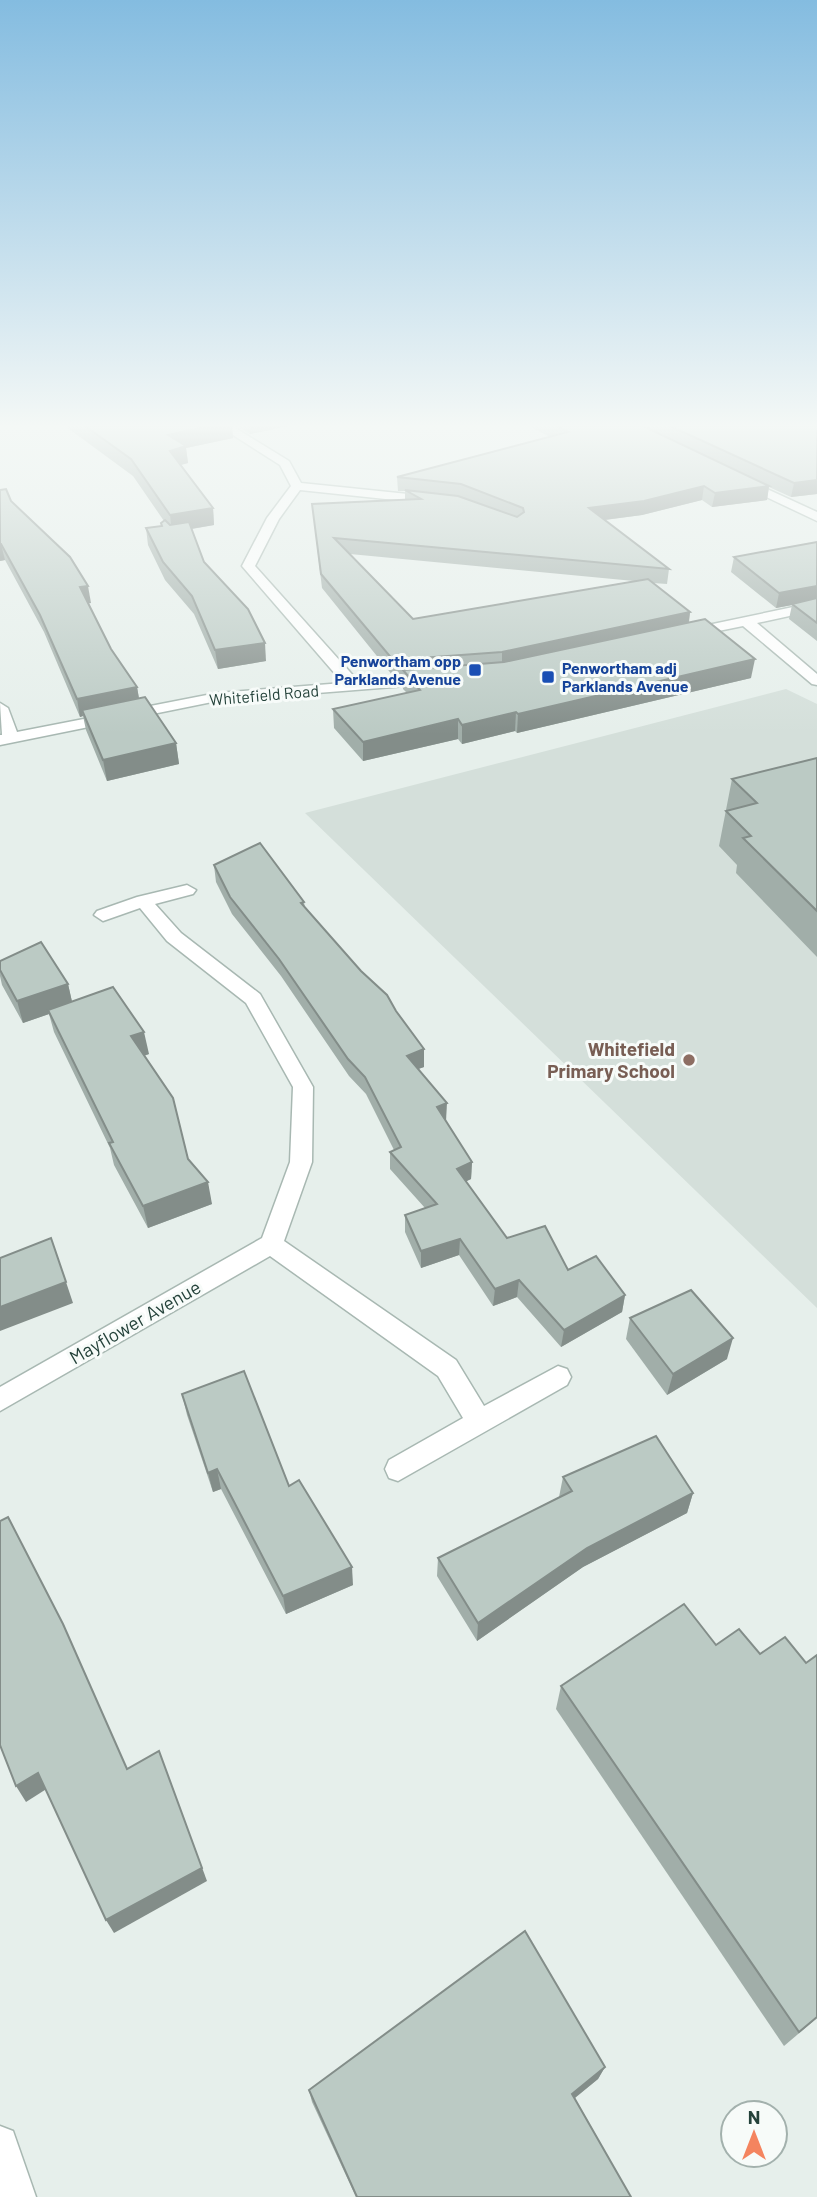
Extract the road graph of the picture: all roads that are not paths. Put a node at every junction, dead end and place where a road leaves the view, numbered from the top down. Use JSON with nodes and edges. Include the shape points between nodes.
{"nodes":[{"id":1,"x":267,"y":529,"type":"edge"},
{"id":2,"x":817,"y":606,"type":"edge"},
{"id":3,"x":745,"y":620,"type":"junction"},
{"id":4,"x":677,"y":635,"type":"edge"},
{"id":5,"x":449,"y":679,"type":"edge"},
{"id":6,"x":817,"y":681,"type":"edge"},
{"id":7,"x":355,"y":687,"type":"junction"},
{"id":8,"x":0,"y":708,"type":"edge"},
{"id":9,"x":6,"y":738,"type":"edge"},
{"id":10,"x":187,"y":891,"type":"dead end"},
{"id":11,"x":144,"y":901,"type":"junction"},
{"id":12,"x":103,"y":915,"type":"dead end"},
{"id":13,"x":271,"y":1244,"type":"junction"},
{"id":14,"x":558,"y":1377,"type":"dead end"},
{"id":15,"x":0,"y":1400,"type":"edge"},
{"id":16,"x":479,"y":1420,"type":"junction"},
{"id":17,"x":398,"y":1469,"type":"dead end"},
{"id":18,"x":0,"y":2144,"type":"edge"},
{"id":19,"x":17,"y":2197,"type":"edge"}],
"edges":[{"from":1,"to":7,"type":"street","via":[[248,566]]},
{"from":2,"to":3,"type":"street"},
{"from":3,"to":4,"type":"street"},
{"from":3,"to":6,"type":"street"},
{"from":5,"to":7,"type":"street","name":"Whitefield Road"},
{"from":7,"to":9,"type":"street","name":"Whitefield Road","via":[[217,697]]},
{"from":8,"to":9,"type":"street"},
{"from":10,"to":11,"type":"street"},
{"from":11,"to":12,"type":"street"},
{"from":11,"to":13,"type":"street","via":[[174,937],[253,999],[303,1087],[301,1162]]},
{"from":13,"to":15,"type":"street","name":"Mayflower Avenue"},
{"from":13,"to":16,"type":"street","via":[[446,1368]]},
{"from":14,"to":16,"type":"street"},
{"from":16,"to":17,"type":"street"},
{"from":18,"to":19,"type":"street"}]}
